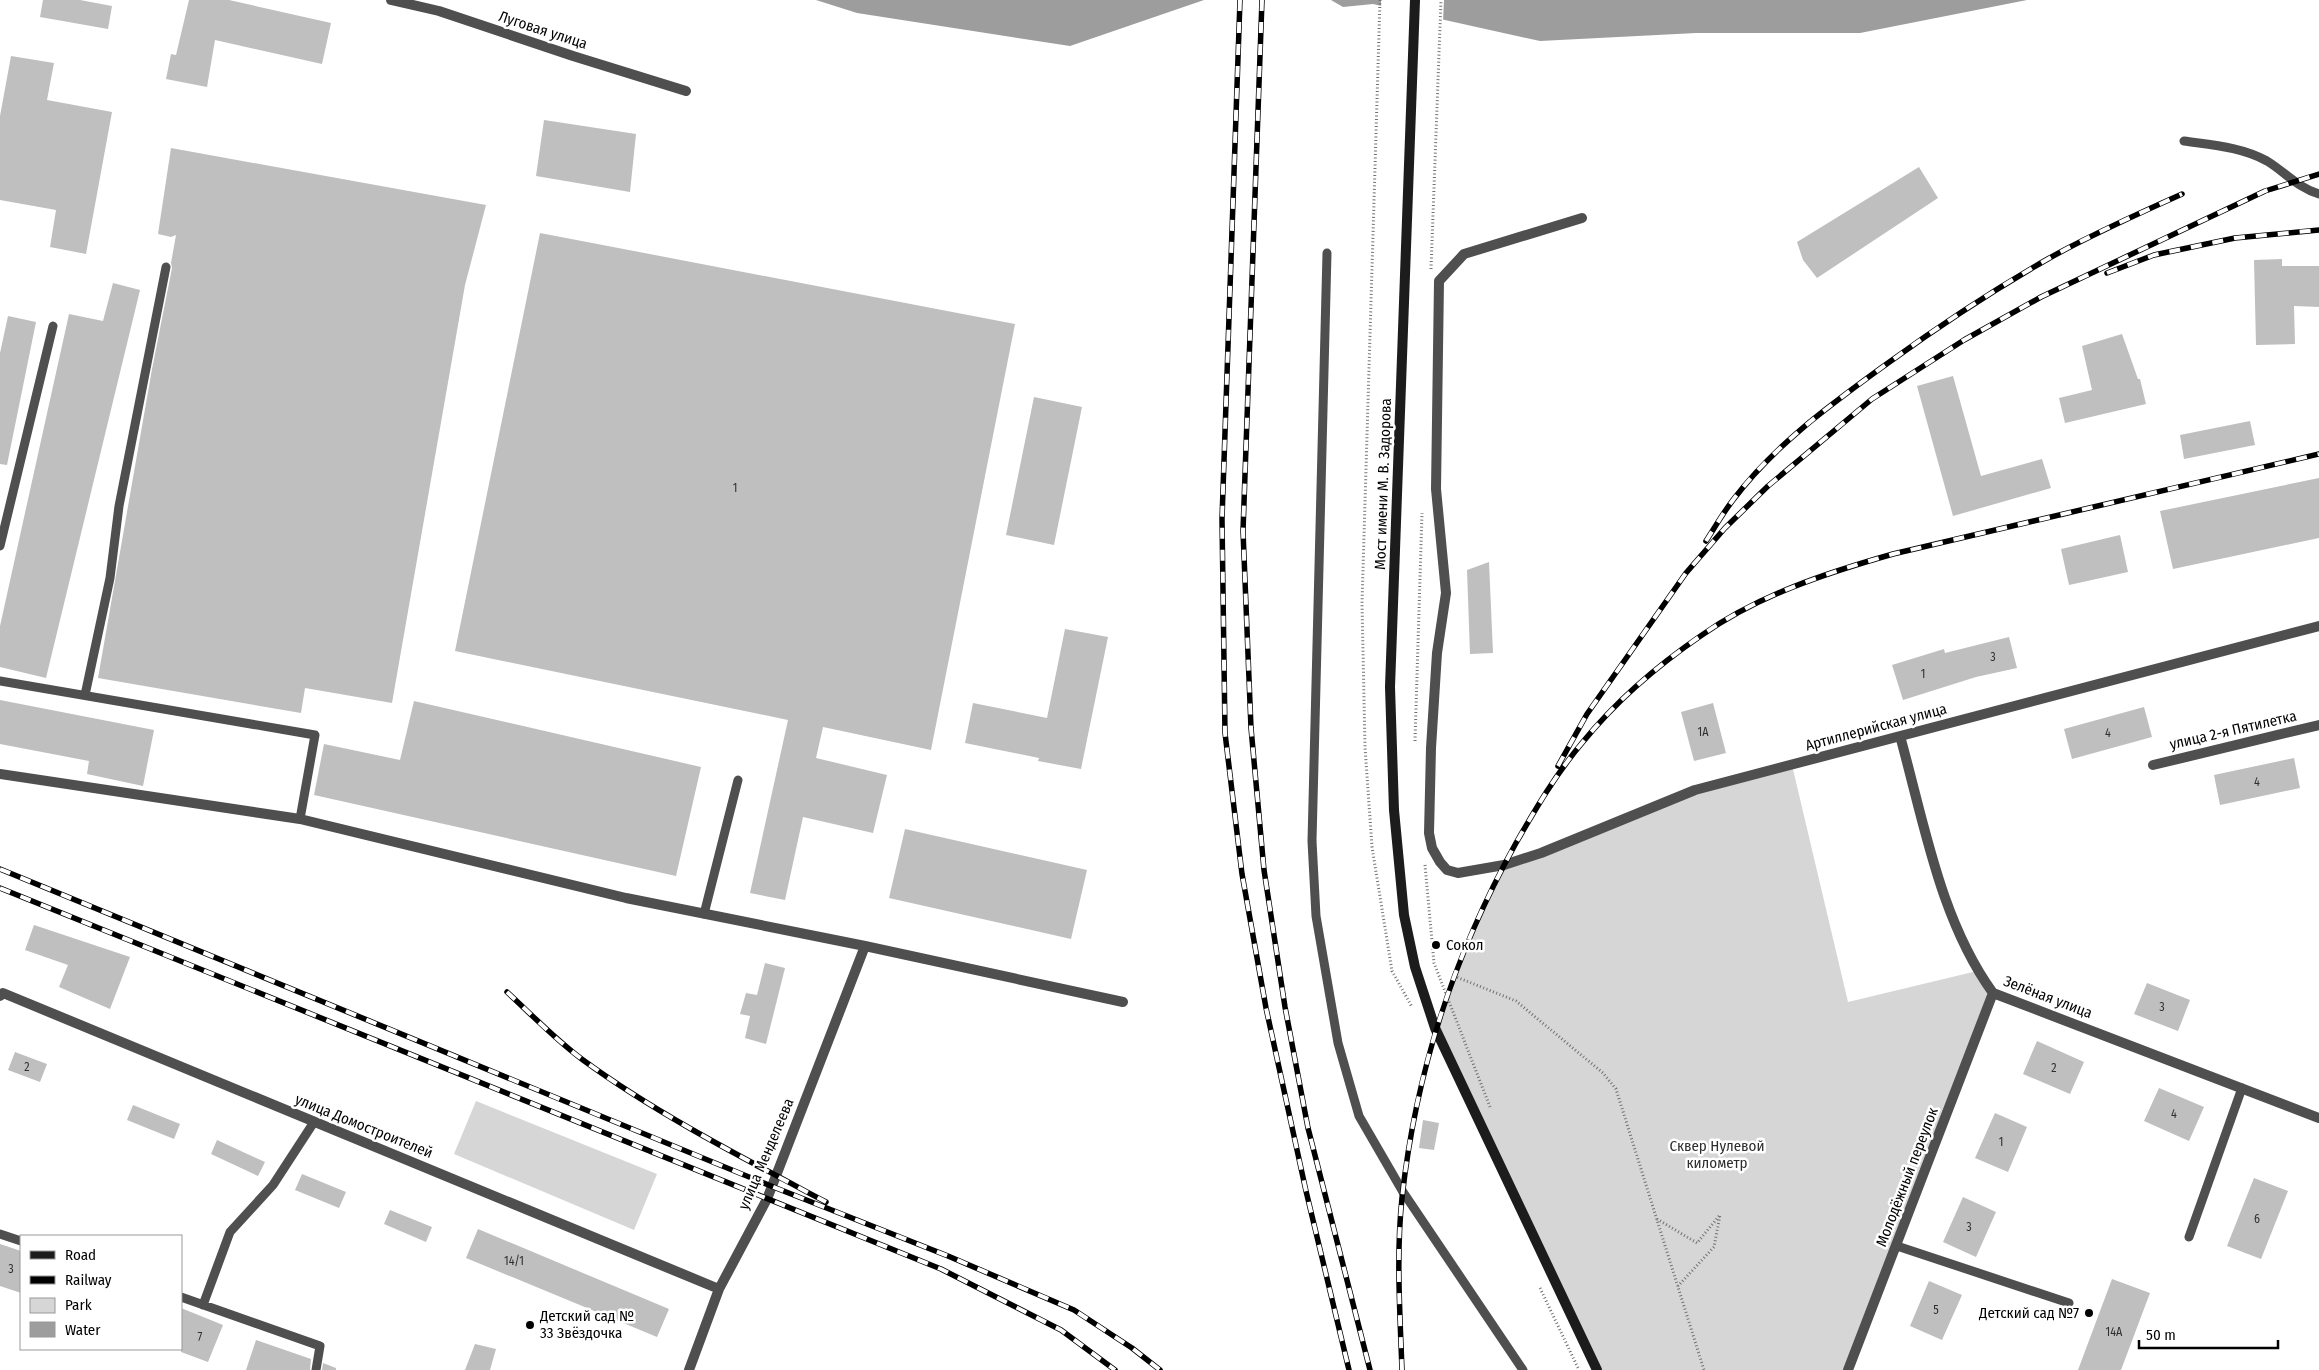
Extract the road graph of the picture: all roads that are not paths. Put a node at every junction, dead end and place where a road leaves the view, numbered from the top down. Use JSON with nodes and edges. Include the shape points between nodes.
{"nodes":[{"id":1,"x":391,"y":0,"type":"edge"},
{"id":2,"x":1415,"y":0,"type":"edge"},
{"id":3,"x":686,"y":90,"type":"dead end"},
{"id":4,"x":2184,"y":142,"type":"dead end"},
{"id":5,"x":2319,"y":194,"type":"edge"},
{"id":6,"x":1582,"y":218,"type":"dead end"},
{"id":7,"x":1327,"y":253,"type":"dead end"},
{"id":8,"x":166,"y":267,"type":"dead end"},
{"id":9,"x":53,"y":326,"type":"dead end"},
{"id":10,"x":0,"y":546,"type":"edge"},
{"id":11,"x":2319,"y":626,"type":"edge"},
{"id":12,"x":0,"y":681,"type":"edge"},
{"id":13,"x":85,"y":695,"type":"junction"},
{"id":14,"x":2319,"y":725,"type":"edge"},
{"id":15,"x":1900,"y":736,"type":"junction"},
{"id":16,"x":2153,"y":765,"type":"dead end"},
{"id":17,"x":0,"y":774,"type":"edge"},
{"id":18,"x":738,"y":780,"type":"dead end"},
{"id":19,"x":300,"y":819,"type":"junction"},
{"id":20,"x":704,"y":914,"type":"junction"},
{"id":21,"x":865,"y":946,"type":"junction"},
{"id":22,"x":1993,"y":993,"type":"junction"},
{"id":23,"x":0,"y":996,"type":"edge"},
{"id":24,"x":1123,"y":1002,"type":"dead end"},
{"id":25,"x":2242,"y":1088,"type":"junction"},
{"id":26,"x":2319,"y":1118,"type":"edge"},
{"id":27,"x":314,"y":1122,"type":"junction"},
{"id":28,"x":0,"y":1234,"type":"edge"},
{"id":29,"x":2189,"y":1237,"type":"dead end"},
{"id":30,"x":20,"y":1242,"type":"edge"},
{"id":31,"x":1896,"y":1246,"type":"junction"},
{"id":32,"x":719,"y":1289,"type":"junction"},
{"id":33,"x":182,"y":1298,"type":"edge"},
{"id":34,"x":2069,"y":1303,"type":"dead end"},
{"id":35,"x":202,"y":1305,"type":"junction"},
{"id":36,"x":316,"y":1370,"type":"edge"},
{"id":37,"x":689,"y":1370,"type":"edge"},
{"id":38,"x":1523,"y":1370,"type":"edge"},
{"id":39,"x":1597,"y":1370,"type":"edge"},
{"id":40,"x":1848,"y":1370,"type":"edge"}],
"edges":[{"from":1,"to":3,"type":"street","name":"Луговая улица","via":[[439,11]]},
{"from":2,"to":39,"type":"main road","name":"Мост имени М. В. Задорова","via":[[1390,687],[1398,861],[1404,915],[1415,967],[1435,1028]]},
{"from":4,"to":5,"type":"lane","via":[[2236,149],[2267,161],[2293,182]]},
{"from":6,"to":15,"type":"street","name":"Артиллерийская улица","via":[[1464,254],[1439,280],[1436,489],[1446,593],[1436,653],[1429,819],[1432,848],[1440,862],[1448,870],[1458,873],[1504,865],[1695,790]]},
{"from":7,"to":38,"type":"lane","via":[[1312,841],[1316,916],[1338,1043],[1359,1116],[1403,1192]]},
{"from":8,"to":13,"type":"lane","via":[[119,506],[110,578]]},
{"from":9,"to":10,"type":"lane"},
{"from":11,"to":15,"type":"street","name":"Артиллерийская улица"},
{"from":12,"to":13,"type":"lane"},
{"from":13,"to":19,"type":"lane","via":[[316,735]]},
{"from":14,"to":16,"type":"street","name":"улица 2-я Пятилетка"},
{"from":15,"to":22,"type":"street","name":"Зелёная улица","via":[[1940,879],[1977,971]]},
{"from":17,"to":19,"type":"street"},
{"from":18,"to":20,"type":"lane"},
{"from":19,"to":20,"type":"street"},
{"from":20,"to":21,"type":"street"},
{"from":21,"to":24,"type":"street"},
{"from":21,"to":32,"type":"street","name":"улица Менделеева","via":[[767,1199]]},
{"from":22,"to":25,"type":"street","name":"Зелёная улица"},
{"from":22,"to":31,"type":"street","name":"Молодёжный переулок"},
{"from":23,"to":27,"type":"street","name":"улица Домостроителей","via":[[3,993]]},
{"from":25,"to":26,"type":"street","name":"Зелёная улица"},
{"from":25,"to":29,"type":"lane"},
{"from":27,"to":32,"type":"street","name":"улица Домостроителей"},
{"from":27,"to":35,"type":"lane","via":[[273,1185],[230,1232]]},
{"from":28,"to":30,"type":"lane"},
{"from":31,"to":34,"type":"lane"},
{"from":31,"to":40,"type":"street","name":"Молодёжный переулок"},
{"from":32,"to":37,"type":"street","name":"улица Менделеева"},
{"from":33,"to":35,"type":"lane"},
{"from":35,"to":36,"type":"lane","via":[[320,1346]]}]}
